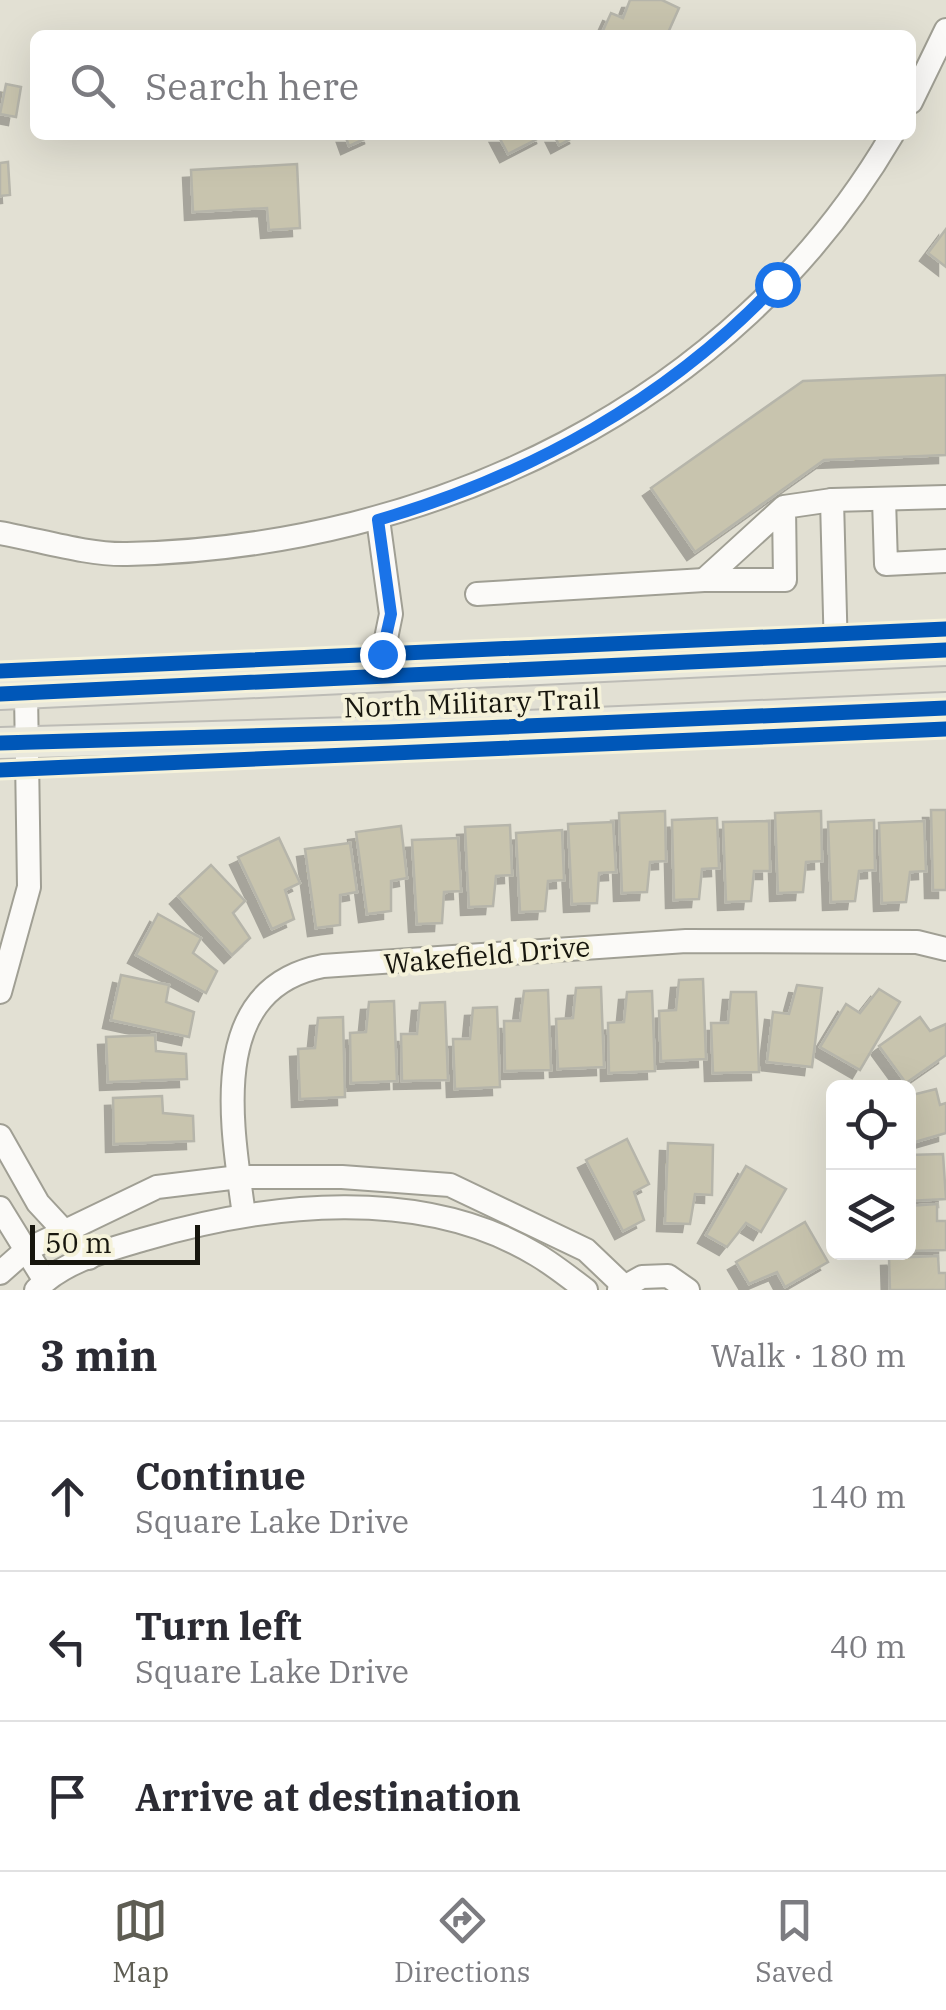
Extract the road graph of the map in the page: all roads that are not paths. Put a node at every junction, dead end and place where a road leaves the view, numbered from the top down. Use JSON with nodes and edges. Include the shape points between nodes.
{"nodes":[{"id":1,"x":946,"y":32,"type":"edge"},
{"id":2,"x":916,"y":92,"type":"edge"},
{"id":3,"x":889,"y":140,"type":"edge"},
{"id":4,"x":946,"y":496,"type":"edge"},
{"id":5,"x":884,"y":498,"type":"junction"},
{"id":6,"x":832,"y":500,"type":"junction"},
{"id":7,"x":784,"y":507,"type":"junction"},
{"id":8,"x":378,"y":520,"type":"junction"},
{"id":9,"x":0,"y":533,"type":"edge"},
{"id":10,"x":946,"y":561,"type":"edge"},
{"id":11,"x":704,"y":580,"type":"junction"},
{"id":12,"x":477,"y":594,"type":"dead end"},
{"id":13,"x":946,"y":650,"type":"edge"},
{"id":14,"x":836,"y":654,"type":"junction"},
{"id":15,"x":379,"y":673,"type":"junction"},
{"id":16,"x":13,"y":693,"type":"edge"},
{"id":17,"x":946,"y":708,"type":"edge"},
{"id":18,"x":15,"y":743,"type":"edge"},
{"id":19,"x":946,"y":949,"type":"edge"},
{"id":20,"x":0,"y":992,"type":"edge"},
{"id":21,"x":0,"y":1136,"type":"edge"},
{"id":22,"x":239,"y":1177,"type":"junction"},
{"id":23,"x":0,"y":1208,"type":"edge"},
{"id":24,"x":244,"y":1215,"type":"junction"},
{"id":25,"x":63,"y":1230,"type":"junction"},
{"id":26,"x":26,"y":1250,"type":"junction"},
{"id":27,"x":88,"y":1258,"type":"junction"},
{"id":28,"x":0,"y":1273,"type":"edge"},
{"id":29,"x":40,"y":1285,"type":"edge"},
{"id":30,"x":624,"y":1289,"type":"edge"},
{"id":31,"x":586,"y":1290,"type":"edge"},
{"id":32,"x":688,"y":1290,"type":"edge"}],
"edges":[{"from":1,"to":2,"type":"street"},
{"from":3,"to":8,"type":"street","via":[[803,257],[653,392],[536,461]]},
{"from":4,"to":5,"type":"street"},
{"from":5,"to":6,"type":"street"},
{"from":5,"to":10,"type":"street","via":[[886,564]]},
{"from":6,"to":7,"type":"street"},
{"from":6,"to":14,"type":"street"},
{"from":7,"to":11,"type":"street"},
{"from":7,"to":11,"type":"street","via":[[786,580]]},
{"from":8,"to":9,"type":"street","via":[[278,539],[124,554]]},
{"from":8,"to":15,"type":"street","via":[[391,614]]},
{"from":11,"to":12,"type":"street"},
{"from":13,"to":14,"type":"main road","name":"North Military Trail"},
{"from":14,"to":15,"type":"main road","name":"North Military Trail"},
{"from":15,"to":16,"type":"main road","name":"North Military Trail"},
{"from":16,"to":18,"type":"street"},
{"from":17,"to":18,"type":"main road","name":"North Military Trail"},
{"from":18,"to":20,"type":"street","via":[[29,886]]},
{"from":19,"to":22,"type":"street","name":"Wakefield Drive","via":[[918,942],[686,942],[306,970],[275,984],[239,1034]]},
{"from":21,"to":25,"type":"street","via":[[38,1203]]},
{"from":22,"to":24,"type":"street","name":"Wakefield Drive"},
{"from":22,"to":25,"type":"street","via":[[157,1187]]},
{"from":22,"to":30,"type":"street","via":[[450,1184],[586,1250]]},
{"from":23,"to":26,"type":"street"},
{"from":24,"to":27,"type":"street"},
{"from":24,"to":31,"type":"street","via":[[366,1208],[452,1221],[536,1254]]},
{"from":25,"to":26,"type":"street"},
{"from":25,"to":27,"type":"street"},
{"from":26,"to":28,"type":"street"},
{"from":26,"to":29,"type":"street"},
{"from":27,"to":29,"type":"street"},
{"from":30,"to":32,"type":"street","via":[[642,1278],[668,1276]]}]}
